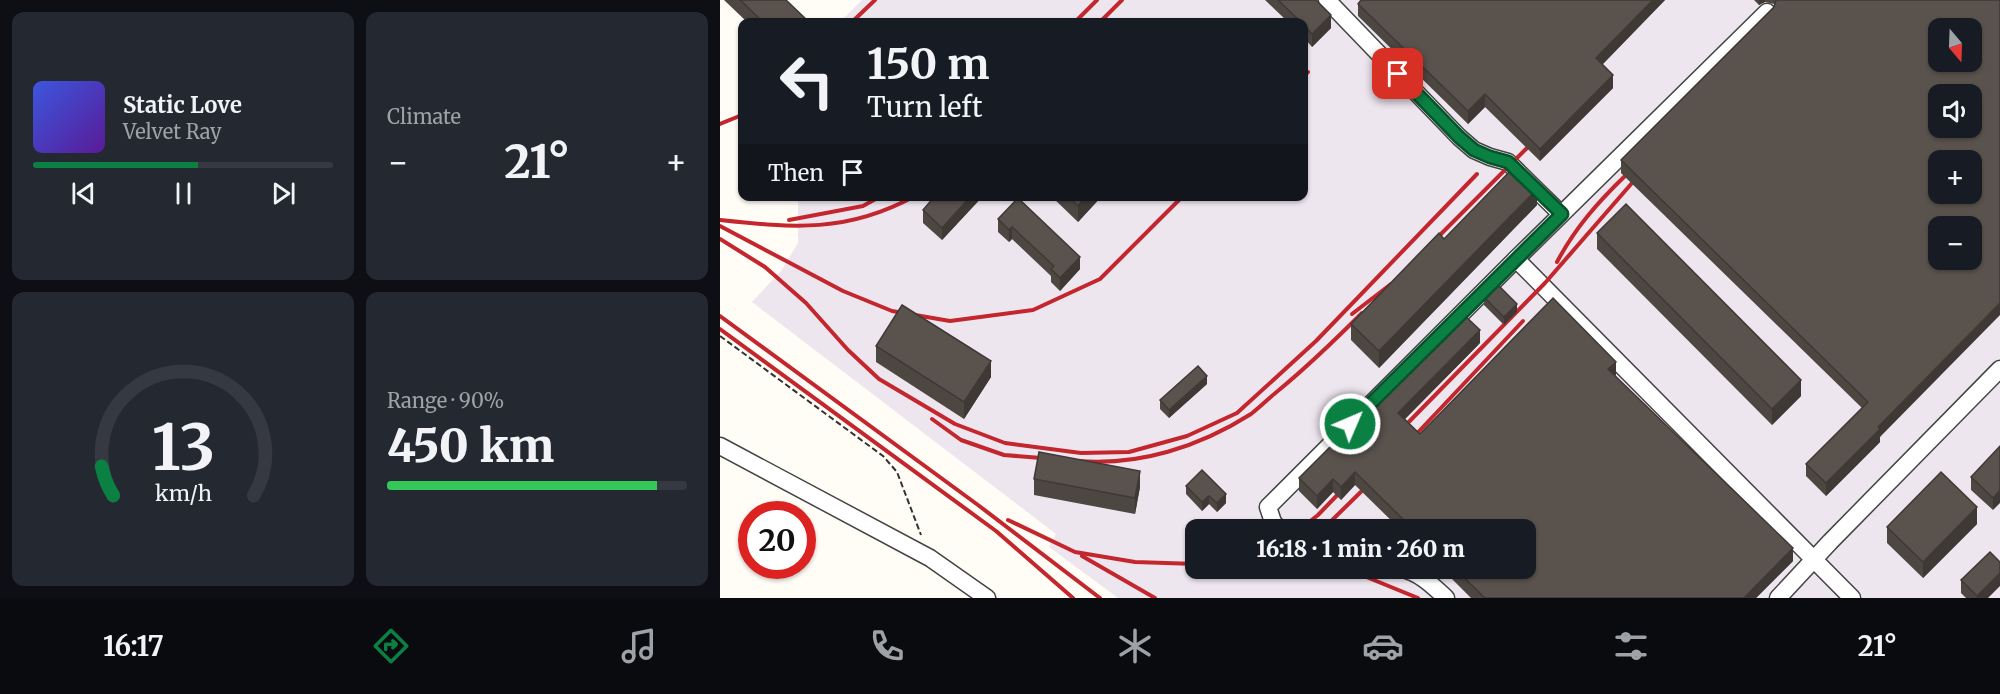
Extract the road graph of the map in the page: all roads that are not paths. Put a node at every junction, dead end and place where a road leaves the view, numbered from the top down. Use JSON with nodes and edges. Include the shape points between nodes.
{"nodes":[{"id":1,"x":1327,"y":0,"type":"edge"},
{"id":2,"x":1767,"y":12,"type":"edge"},
{"id":3,"x":1562,"y":214,"type":"junction"},
{"id":4,"x":1516,"y":259,"type":"junction"},
{"id":5,"x":2000,"y":369,"type":"edge"},
{"id":6,"x":720,"y":446,"type":"edge"},
{"id":7,"x":1272,"y":519,"type":"edge"},
{"id":8,"x":1813,"y":560,"type":"junction"},
{"id":9,"x":1426,"y":579,"type":"edge"},
{"id":10,"x":987,"y":598,"type":"edge"},
{"id":11,"x":1446,"y":598,"type":"edge"},
{"id":12,"x":1778,"y":598,"type":"edge"},
{"id":13,"x":1852,"y":598,"type":"edge"}],
"edges":[{"from":1,"to":3,"type":"street","via":[[1459,137],[1474,150],[1508,162]]},
{"from":2,"to":3,"type":"street"},
{"from":3,"to":4,"type":"street"},
{"from":4,"to":7,"type":"street","via":[[1268,507]]},
{"from":4,"to":8,"type":"street"},
{"from":5,"to":8,"type":"street"},
{"from":6,"to":10,"type":"street","via":[[930,558]]},
{"from":8,"to":12,"type":"street"},
{"from":8,"to":13,"type":"street"},
{"from":9,"to":11,"type":"street"}]}
